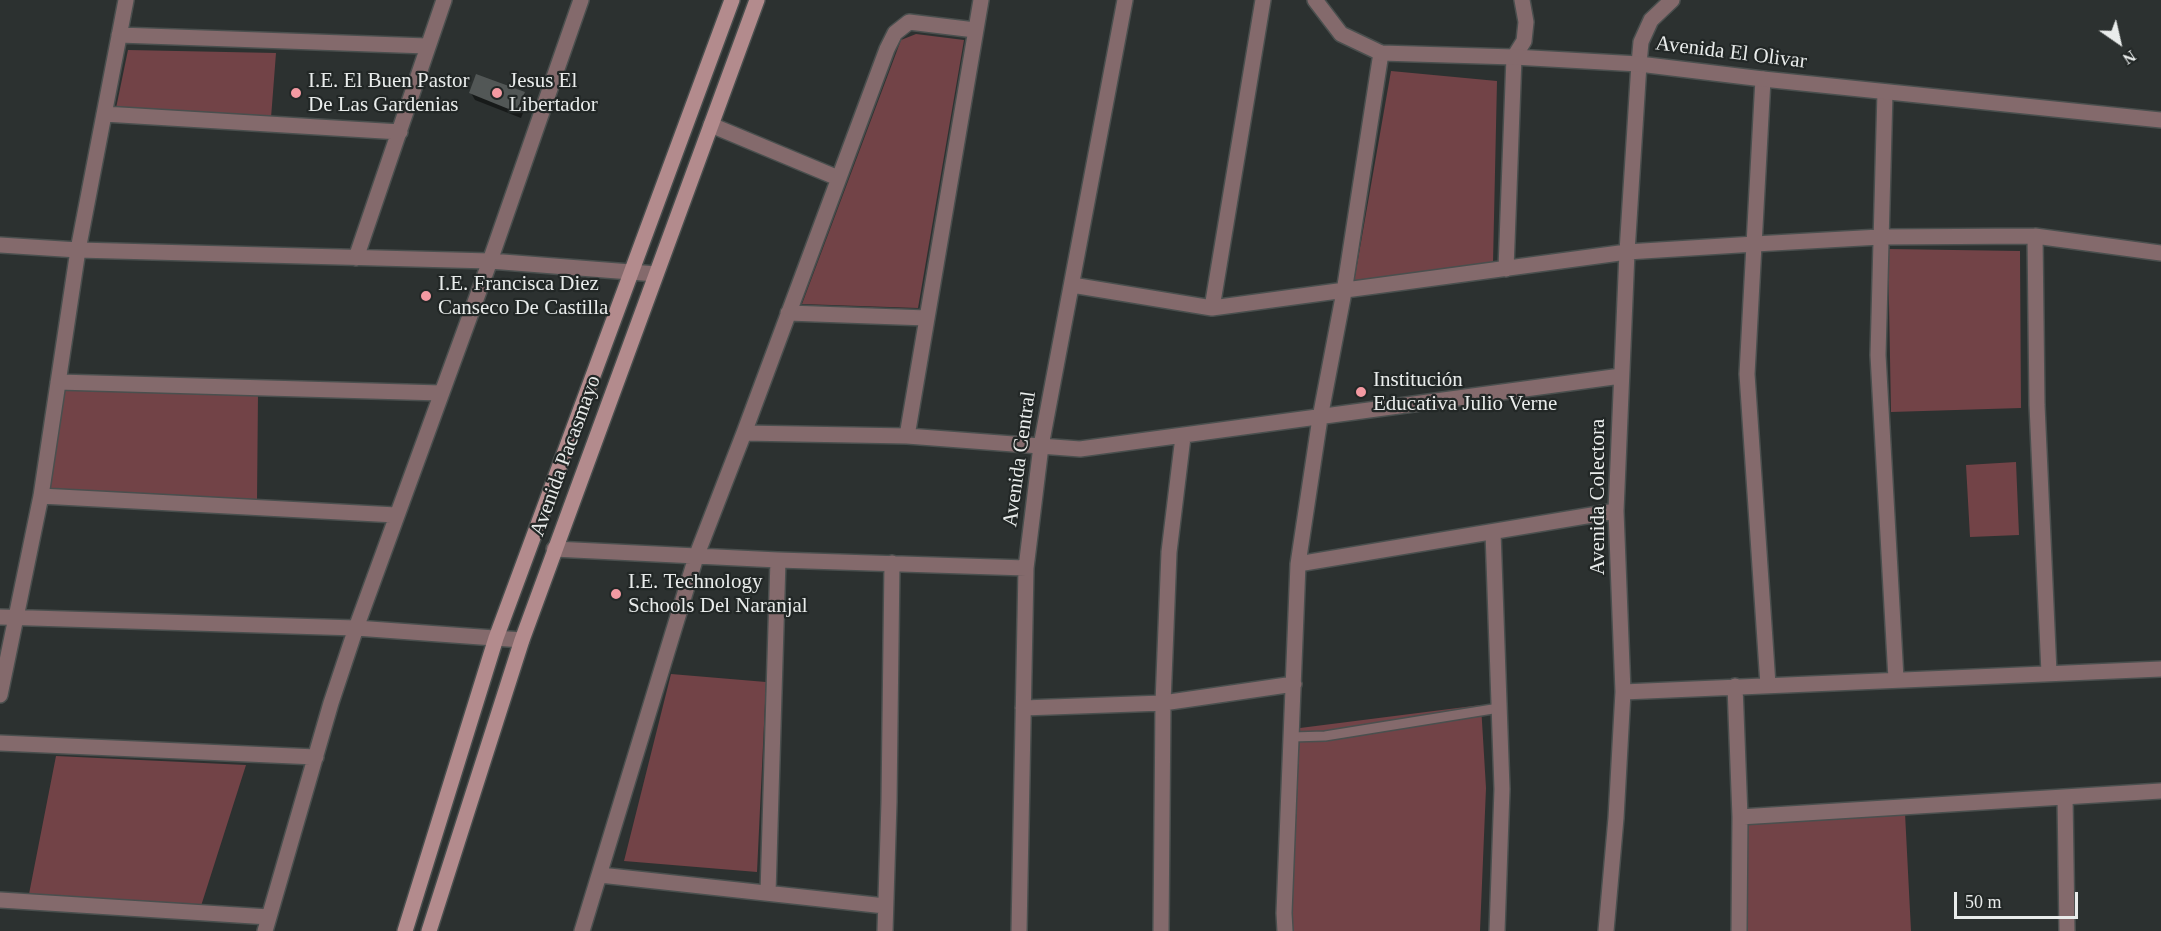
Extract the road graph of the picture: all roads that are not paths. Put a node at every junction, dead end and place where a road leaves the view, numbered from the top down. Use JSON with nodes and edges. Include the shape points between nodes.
{"nodes":[{"id":1,"x":126,"y":0,"type":"edge"},
{"id":2,"x":444,"y":0,"type":"edge"},
{"id":3,"x":581,"y":0,"type":"edge"},
{"id":4,"x":732,"y":0,"type":"edge"},
{"id":5,"x":757,"y":0,"type":"edge"},
{"id":6,"x":981,"y":0,"type":"edge"},
{"id":7,"x":1125,"y":0,"type":"edge"},
{"id":8,"x":1263,"y":0,"type":"edge"},
{"id":9,"x":1315,"y":0,"type":"edge"},
{"id":10,"x":1522,"y":0,"type":"edge"},
{"id":11,"x":1672,"y":0,"type":"edge"},
{"id":12,"x":975,"y":30,"type":"junction"},
{"id":13,"x":119,"y":35,"type":"junction"},
{"id":14,"x":427,"y":46,"type":"junction"},
{"id":15,"x":1381,"y":54,"type":"junction"},
{"id":16,"x":1514,"y":57,"type":"junction"},
{"id":17,"x":1639,"y":64,"type":"junction"},
{"id":18,"x":1763,"y":79,"type":"junction"},
{"id":19,"x":1885,"y":92,"type":"junction"},
{"id":20,"x":104,"y":114,"type":"junction"},
{"id":21,"x":2161,"y":119,"type":"edge"},
{"id":22,"x":711,"y":125,"type":"junction"},
{"id":23,"x":400,"y":132,"type":"junction"},
{"id":24,"x":2161,"y":132,"type":"edge"},
{"id":25,"x":838,"y":178,"type":"junction"},
{"id":26,"x":2035,"y":236,"type":"junction"},
{"id":27,"x":1880,"y":237,"type":"junction"},
{"id":28,"x":1755,"y":244,"type":"junction"},
{"id":29,"x":0,"y":245,"type":"edge"},
{"id":30,"x":78,"y":250,"type":"junction"},
{"id":31,"x":1627,"y":252,"type":"junction"},
{"id":32,"x":2161,"y":253,"type":"edge"},
{"id":33,"x":356,"y":258,"type":"junction"},
{"id":34,"x":490,"y":261,"type":"junction"},
{"id":35,"x":1506,"y":269,"type":"junction"},
{"id":36,"x":631,"y":272,"type":"junction"},
{"id":37,"x":656,"y":274,"type":"junction"},
{"id":38,"x":1072,"y":285,"type":"junction"},
{"id":39,"x":1344,"y":292,"type":"junction"},
{"id":40,"x":1212,"y":308,"type":"junction"},
{"id":41,"x":788,"y":313,"type":"junction"},
{"id":42,"x":927,"y":318,"type":"junction"},
{"id":43,"x":1621,"y":376,"type":"junction"},
{"id":44,"x":58,"y":382,"type":"junction"},
{"id":45,"x":441,"y":393,"type":"junction"},
{"id":46,"x":1320,"y":418,"type":"junction"},
{"id":47,"x":744,"y":433,"type":"junction"},
{"id":48,"x":907,"y":436,"type":"junction"},
{"id":49,"x":1183,"y":437,"type":"junction"},
{"id":50,"x":1041,"y":446,"type":"junction"},
{"id":51,"x":41,"y":496,"type":"junction"},
{"id":52,"x":1616,"y":511,"type":"junction"},
{"id":53,"x":396,"y":514,"type":"junction"},
{"id":54,"x":1493,"y":532,"type":"junction"},
{"id":55,"x":554,"y":549,"type":"junction"},
{"id":56,"x":696,"y":557,"type":"junction"},
{"id":57,"x":778,"y":560,"type":"junction"},
{"id":58,"x":892,"y":563,"type":"junction"},
{"id":59,"x":1298,"y":564,"type":"junction"},
{"id":60,"x":1026,"y":568,"type":"junction"},
{"id":61,"x":0,"y":617,"type":"edge"},
{"id":62,"x":16,"y":618,"type":"junction"},
{"id":63,"x":356,"y":628,"type":"junction"},
{"id":64,"x":496,"y":638,"type":"junction"},
{"id":65,"x":522,"y":640,"type":"junction"},
{"id":66,"x":2161,"y":669,"type":"edge"},
{"id":67,"x":2049,"y":673,"type":"junction"},
{"id":68,"x":1896,"y":680,"type":"junction"},
{"id":69,"x":1294,"y":684,"type":"junction"},
{"id":70,"x":1767,"y":685,"type":"junction"},
{"id":71,"x":1735,"y":686,"type":"junction"},
{"id":72,"x":1623,"y":692,"type":"junction"},
{"id":73,"x":0,"y":695,"type":"edge"},
{"id":74,"x":1163,"y":703,"type":"junction"},
{"id":75,"x":1023,"y":708,"type":"junction"},
{"id":76,"x":1500,"y":708,"type":"junction"},
{"id":77,"x":1292,"y":737,"type":"junction"},
{"id":78,"x":0,"y":743,"type":"edge"},
{"id":79,"x":316,"y":757,"type":"junction"},
{"id":80,"x":2161,"y":791,"type":"edge"},
{"id":81,"x":2065,"y":797,"type":"junction"},
{"id":82,"x":1740,"y":817,"type":"junction"},
{"id":83,"x":600,"y":876,"type":"junction"},
{"id":84,"x":768,"y":893,"type":"junction"},
{"id":85,"x":0,"y":900,"type":"edge"},
{"id":86,"x":885,"y":906,"type":"junction"},
{"id":87,"x":267,"y":924,"type":"edge"},
{"id":88,"x":405,"y":931,"type":"edge"},
{"id":89,"x":429,"y":931,"type":"edge"},
{"id":90,"x":582,"y":931,"type":"edge"},
{"id":91,"x":885,"y":931,"type":"edge"},
{"id":92,"x":1019,"y":931,"type":"edge"},
{"id":93,"x":1161,"y":931,"type":"edge"},
{"id":94,"x":1285,"y":931,"type":"edge"},
{"id":95,"x":1497,"y":931,"type":"edge"},
{"id":96,"x":1606,"y":931,"type":"edge"},
{"id":97,"x":1739,"y":931,"type":"edge"},
{"id":98,"x":2067,"y":931,"type":"edge"}],
"edges":[{"from":1,"to":13,"type":"street"},
{"from":2,"to":14,"type":"street"},
{"from":3,"to":34,"type":"street"},
{"from":4,"to":36,"type":"main road","name":"Avenida Pacasmayo"},
{"from":5,"to":22,"type":"main road","name":"Avenida Pacasmayo"},
{"from":6,"to":12,"type":"street"},
{"from":7,"to":38,"type":"street","name":"Avenida Central"},
{"from":8,"to":40,"type":"street"},
{"from":9,"to":15,"type":"street","name":"Avenida El Olivar","via":[[1341,34]]},
{"from":10,"to":16,"type":"street","via":[[1524,41]]},
{"from":11,"to":17,"type":"street","name":"Avenida Colectora","via":[[1651,20],[1641,42]]},
{"from":12,"to":25,"type":"street","via":[[909,22],[895,33]]},
{"from":12,"to":42,"type":"street"},
{"from":13,"to":14,"type":"street"},
{"from":13,"to":20,"type":"street"},
{"from":14,"to":23,"type":"street"},
{"from":15,"to":16,"type":"street","name":"Avenida El Olivar"},
{"from":15,"to":39,"type":"street"},
{"from":16,"to":17,"type":"street","name":"Avenida El Olivar"},
{"from":16,"to":35,"type":"street"},
{"from":17,"to":18,"type":"street","name":"Avenida El Olivar"},
{"from":17,"to":31,"type":"street","name":"Avenida Colectora"},
{"from":18,"to":19,"type":"street","name":"Avenida El Olivar"},
{"from":18,"to":28,"type":"street"},
{"from":19,"to":21,"type":"street","name":"Avenida El Olivar"},
{"from":19,"to":27,"type":"street"},
{"from":20,"to":23,"type":"street"},
{"from":20,"to":30,"type":"street"},
{"from":21,"to":24,"type":"street"},
{"from":22,"to":25,"type":"street"},
{"from":22,"to":37,"type":"main road","name":"Avenida Pacasmayo"},
{"from":23,"to":33,"type":"street"},
{"from":25,"to":41,"type":"street"},
{"from":26,"to":27,"type":"street"},
{"from":26,"to":32,"type":"street"},
{"from":26,"to":67,"type":"street","via":[[2037,405]]},
{"from":27,"to":28,"type":"street"},
{"from":27,"to":68,"type":"street","via":[[1878,355]]},
{"from":28,"to":31,"type":"street"},
{"from":28,"to":70,"type":"street","via":[[1747,374]]},
{"from":29,"to":30,"type":"street"},
{"from":30,"to":33,"type":"street"},
{"from":30,"to":44,"type":"street"},
{"from":31,"to":35,"type":"street"},
{"from":31,"to":43,"type":"street","name":"Avenida Colectora"},
{"from":33,"to":34,"type":"street"},
{"from":34,"to":36,"type":"street"},
{"from":34,"to":45,"type":"street"},
{"from":35,"to":39,"type":"street"},
{"from":36,"to":37,"type":"street"},
{"from":36,"to":64,"type":"main road","name":"Avenida Pacasmayo"},
{"from":37,"to":55,"type":"main road","name":"Avenida Pacasmayo"},
{"from":38,"to":40,"type":"street"},
{"from":38,"to":50,"type":"street","name":"Avenida Central"},
{"from":39,"to":40,"type":"street"},
{"from":39,"to":46,"type":"street"},
{"from":41,"to":42,"type":"street"},
{"from":41,"to":47,"type":"street"},
{"from":42,"to":48,"type":"street"},
{"from":43,"to":46,"type":"street"},
{"from":43,"to":52,"type":"street","name":"Avenida Colectora"},
{"from":44,"to":45,"type":"street"},
{"from":44,"to":51,"type":"street"},
{"from":45,"to":53,"type":"street"},
{"from":46,"to":49,"type":"street"},
{"from":46,"to":59,"type":"street"},
{"from":47,"to":48,"type":"street"},
{"from":47,"to":56,"type":"street"},
{"from":48,"to":50,"type":"street"},
{"from":49,"to":50,"type":"street","via":[[1080,449]]},
{"from":49,"to":74,"type":"street","via":[[1169,552]]},
{"from":50,"to":60,"type":"street","name":"Avenida Central"},
{"from":51,"to":53,"type":"street"},
{"from":51,"to":62,"type":"street"},
{"from":52,"to":54,"type":"street"},
{"from":52,"to":72,"type":"street","name":"Avenida Colectora"},
{"from":53,"to":63,"type":"street"},
{"from":54,"to":59,"type":"street"},
{"from":54,"to":76,"type":"street"},
{"from":55,"to":56,"type":"street"},
{"from":55,"to":65,"type":"main road","name":"Avenida Pacasmayo"},
{"from":56,"to":57,"type":"street"},
{"from":56,"to":83,"type":"street"},
{"from":57,"to":58,"type":"street"},
{"from":57,"to":84,"type":"street"},
{"from":58,"to":60,"type":"street"},
{"from":58,"to":86,"type":"street"},
{"from":59,"to":69,"type":"street"},
{"from":60,"to":75,"type":"street","name":"Avenida Central"},
{"from":61,"to":62,"type":"street"},
{"from":62,"to":63,"type":"street"},
{"from":62,"to":73,"type":"street"},
{"from":63,"to":64,"type":"street"},
{"from":63,"to":79,"type":"street"},
{"from":64,"to":65,"type":"street"},
{"from":64,"to":88,"type":"main road","name":"Avenida Pacasmayo"},
{"from":65,"to":89,"type":"main road","name":"Avenida Pacasmayo"},
{"from":66,"to":67,"type":"street"},
{"from":67,"to":68,"type":"street"},
{"from":68,"to":70,"type":"street"},
{"from":69,"to":74,"type":"street"},
{"from":69,"to":77,"type":"street"},
{"from":70,"to":71,"type":"street"},
{"from":71,"to":72,"type":"street"},
{"from":71,"to":82,"type":"street"},
{"from":72,"to":96,"type":"street","name":"Avenida Colectora"},
{"from":74,"to":75,"type":"street"},
{"from":74,"to":93,"type":"street"},
{"from":75,"to":92,"type":"street","name":"Avenida Central"},
{"from":76,"to":77,"type":"lane","via":[[1325,736]]},
{"from":76,"to":95,"type":"street","via":[[1502,789]]},
{"from":77,"to":94,"type":"street"},
{"from":78,"to":79,"type":"street"},
{"from":79,"to":87,"type":"street"},
{"from":80,"to":81,"type":"street"},
{"from":81,"to":82,"type":"street"},
{"from":81,"to":98,"type":"street"},
{"from":82,"to":97,"type":"street"},
{"from":83,"to":84,"type":"street"},
{"from":83,"to":90,"type":"street"},
{"from":84,"to":86,"type":"street"},
{"from":85,"to":87,"type":"street"},
{"from":86,"to":91,"type":"street"}]}
